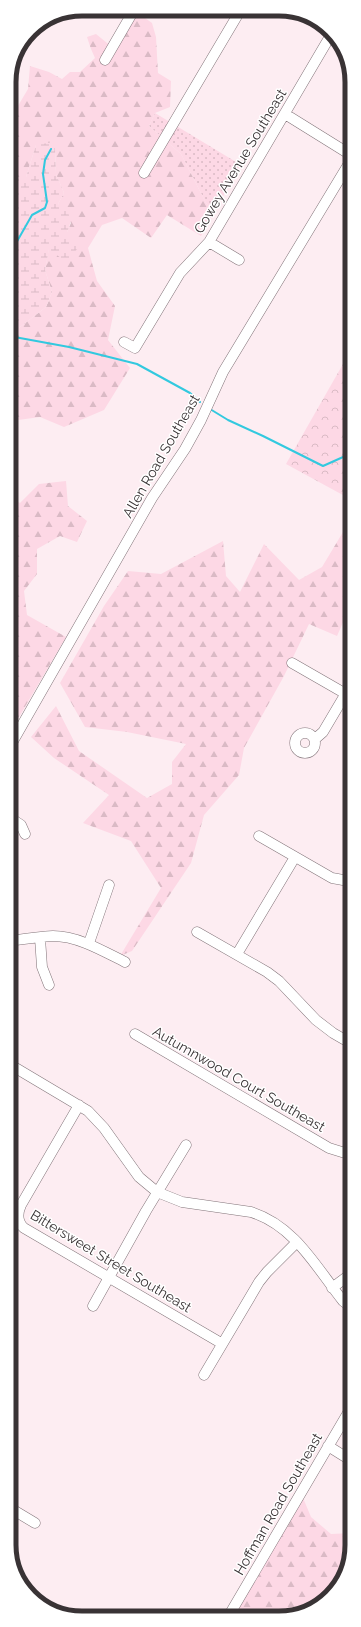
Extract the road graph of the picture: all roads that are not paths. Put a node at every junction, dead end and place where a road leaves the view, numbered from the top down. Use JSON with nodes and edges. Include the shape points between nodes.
{"nodes":[{"id":1,"x":131,"y":16,"type":"edge"},
{"id":2,"x":237,"y":16,"type":"edge"},
{"id":3,"x":329,"y":39,"type":"edge"},
{"id":4,"x":105,"y":60,"type":"dead end"},
{"id":5,"x":285,"y":114,"type":"junction"},
{"id":6,"x":345,"y":151,"type":"edge"},
{"id":7,"x":345,"y":170,"type":"edge"},
{"id":8,"x":144,"y":173,"type":"dead end"},
{"id":9,"x":209,"y":242,"type":"junction"},
{"id":10,"x":239,"y":260,"type":"dead end"},
{"id":11,"x":124,"y":342,"type":"dead end"},
{"id":12,"x":292,"y":663,"type":"dead end"},
{"id":13,"x":345,"y":693,"type":"edge"},
{"id":14,"x":345,"y":696,"type":"edge"},
{"id":15,"x":16,"y":736,"type":"edge"},
{"id":16,"x":315,"y":739,"type":"dead end"},
{"id":17,"x":16,"y":822,"type":"edge"},
{"id":18,"x":25,"y":834,"type":"dead end"},
{"id":19,"x":259,"y":836,"type":"dead end"},
{"id":20,"x":295,"y":857,"type":"junction"},
{"id":21,"x":345,"y":879,"type":"edge"},
{"id":22,"x":108,"y":885,"type":"dead end"},
{"id":23,"x":197,"y":932,"type":"dead end"},
{"id":24,"x":40,"y":938,"type":"junction"},
{"id":25,"x":16,"y":940,"type":"edge"},
{"id":26,"x":89,"y":944,"type":"junction"},
{"id":27,"x":237,"y":954,"type":"junction"},
{"id":28,"x":125,"y":962,"type":"dead end"},
{"id":29,"x":49,"y":985,"type":"dead end"},
{"id":30,"x":135,"y":1034,"type":"dead end"},
{"id":31,"x":345,"y":1040,"type":"edge"},
{"id":32,"x":16,"y":1068,"type":"edge"},
{"id":33,"x":79,"y":1105,"type":"junction"},
{"id":34,"x":186,"y":1145,"type":"dead end"},
{"id":35,"x":345,"y":1153,"type":"edge"},
{"id":36,"x":157,"y":1192,"type":"junction"},
{"id":37,"x":16,"y":1218,"type":"edge"},
{"id":38,"x":16,"y":1223,"type":"edge"},
{"id":39,"x":297,"y":1242,"type":"junction"},
{"id":40,"x":108,"y":1278,"type":"junction"},
{"id":41,"x":345,"y":1278,"type":"edge"},
{"id":42,"x":332,"y":1288,"type":"junction"},
{"id":43,"x":345,"y":1303,"type":"edge"},
{"id":44,"x":93,"y":1306,"type":"dead end"},
{"id":45,"x":221,"y":1343,"type":"junction"},
{"id":46,"x":204,"y":1375,"type":"dead end"},
{"id":47,"x":345,"y":1418,"type":"edge"},
{"id":48,"x":328,"y":1446,"type":"junction"},
{"id":49,"x":345,"y":1456,"type":"edge"},
{"id":50,"x":16,"y":1512,"type":"edge"},
{"id":51,"x":35,"y":1523,"type":"dead end"},
{"id":52,"x":232,"y":1611,"type":"edge"}],
"edges":[{"from":1,"to":4,"type":"street"},
{"from":2,"to":8,"type":"street"},
{"from":3,"to":5,"type":"street","name":"Gowey Avenue Southeast"},
{"from":5,"to":6,"type":"street"},
{"from":5,"to":9,"type":"street","name":"Gowey Avenue Southeast"},
{"from":7,"to":15,"type":"street","name":"Allen Road Southeast","via":[[223,372],[201,420],[152,498]]},
{"from":9,"to":10,"type":"street"},
{"from":9,"to":11,"type":"street","name":"Gowey Avenue Southeast","via":[[180,273],[135,348]]},
{"from":12,"to":13,"type":"street"},
{"from":14,"to":16,"type":"street","via":[[323,732]]},
{"from":17,"to":18,"type":"street","via":[[21,825]]},
{"from":19,"to":20,"type":"street"},
{"from":20,"to":21,"type":"street","via":[[332,878]]},
{"from":20,"to":27,"type":"street"},
{"from":22,"to":26,"type":"street"},
{"from":23,"to":27,"type":"street"},
{"from":24,"to":25,"type":"street"},
{"from":24,"to":26,"type":"street","via":[[54,936]]},
{"from":24,"to":29,"type":"street","via":[[42,967]]},
{"from":26,"to":28,"type":"street"},
{"from":27,"to":31,"type":"street","via":[[267,972],[316,1020]]},
{"from":30,"to":35,"type":"street","name":"Autumnwood Court Southeast","via":[[329,1148]]},
{"from":32,"to":33,"type":"street"},
{"from":33,"to":36,"type":"street","via":[[98,1120],[138,1177]]},
{"from":33,"to":37,"type":"street","name":"Bittersweet Street Southeast"},
{"from":34,"to":36,"type":"street"},
{"from":36,"to":39,"type":"street","via":[[182,1202],[261,1215],[281,1226]]},
{"from":36,"to":40,"type":"street"},
{"from":38,"to":40,"type":"street","name":"Bittersweet Street Southeast"},
{"from":39,"to":42,"type":"street"},
{"from":39,"to":45,"type":"street","via":[[259,1282]]},
{"from":40,"to":44,"type":"street"},
{"from":40,"to":45,"type":"street","name":"Bittersweet Street Southeast"},
{"from":41,"to":42,"type":"street"},
{"from":42,"to":43,"type":"street"},
{"from":45,"to":46,"type":"street"},
{"from":47,"to":48,"type":"street","name":"Hoffman Road Southeast"},
{"from":48,"to":49,"type":"street"},
{"from":48,"to":52,"type":"street","name":"Hoffman Road Southeast"},
{"from":50,"to":51,"type":"street"}]}
